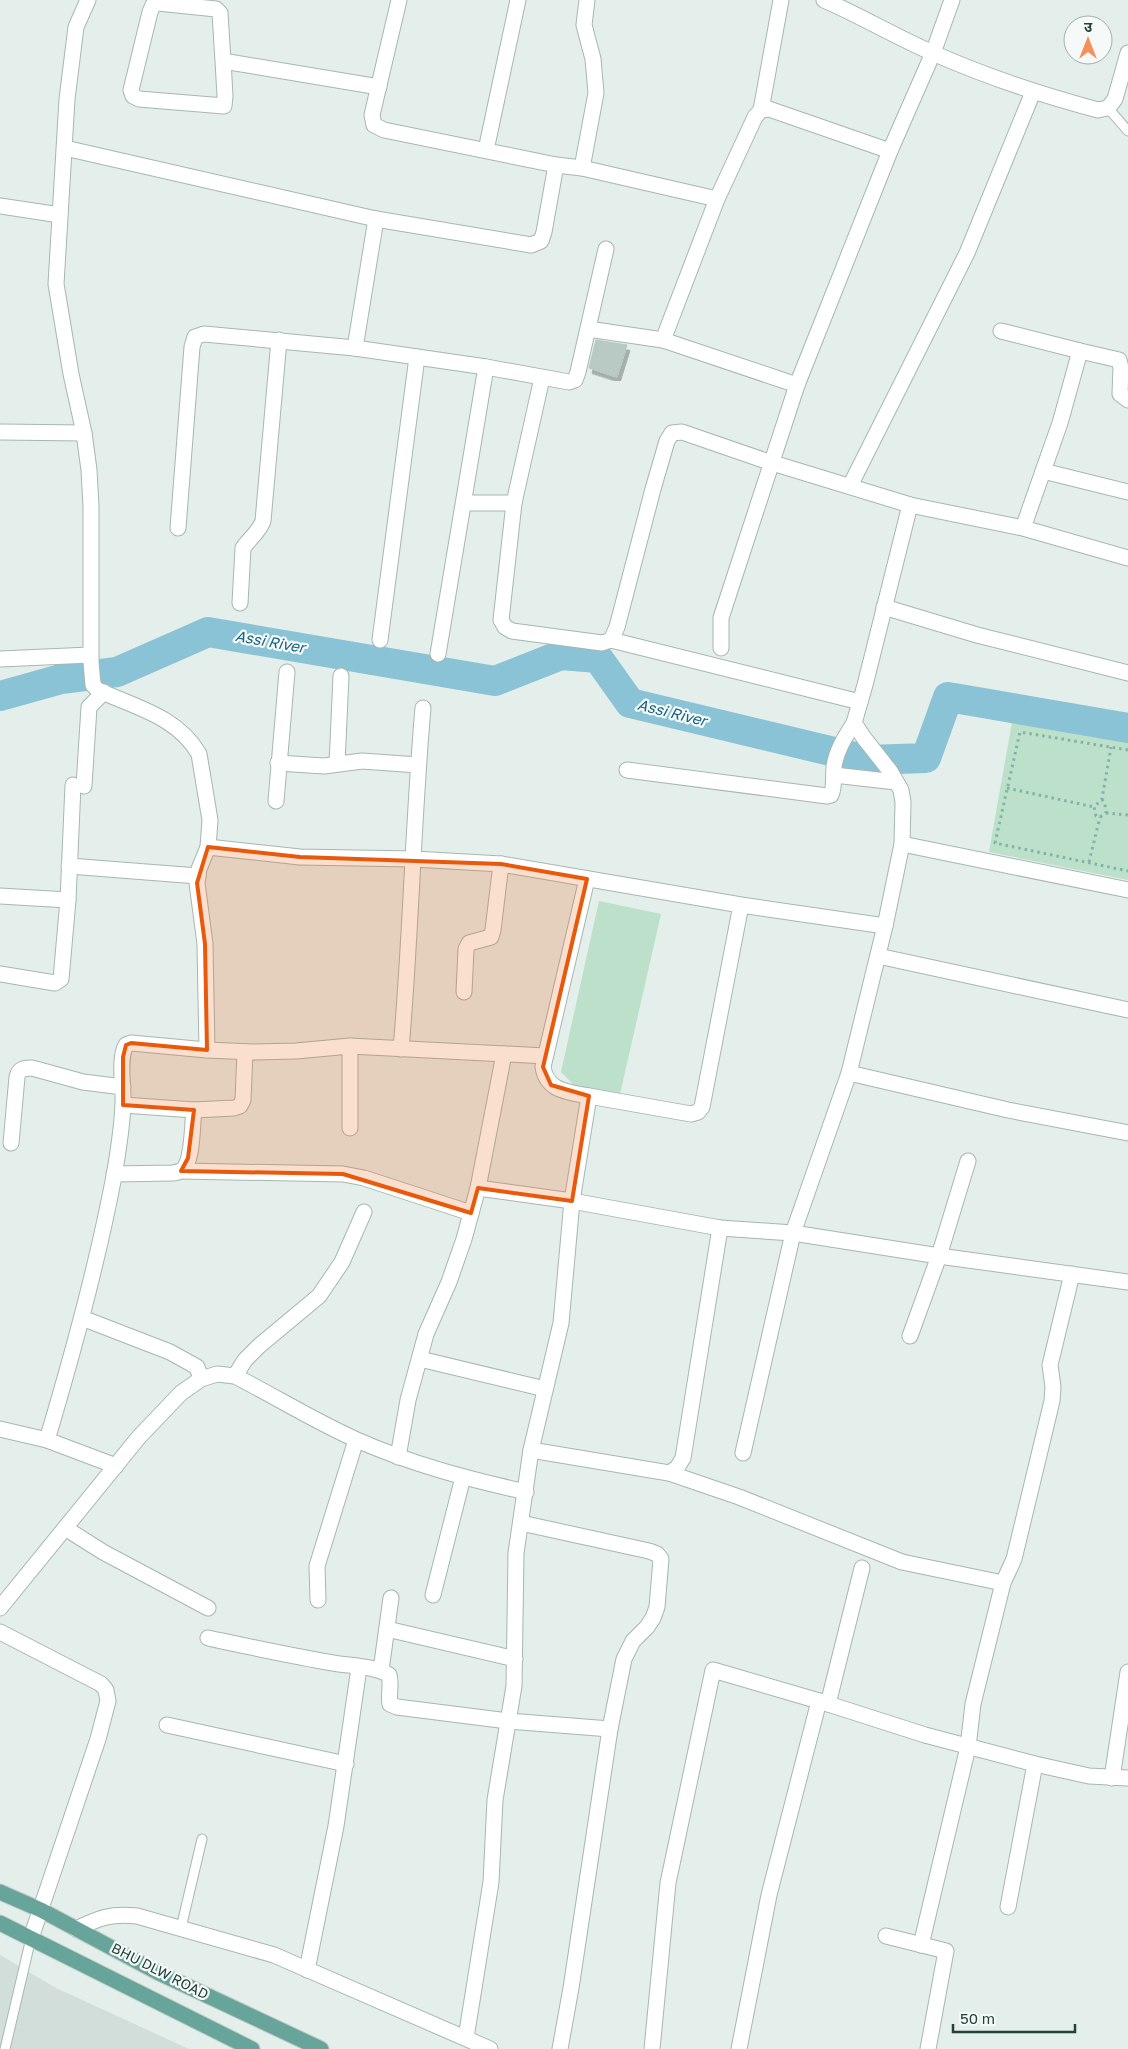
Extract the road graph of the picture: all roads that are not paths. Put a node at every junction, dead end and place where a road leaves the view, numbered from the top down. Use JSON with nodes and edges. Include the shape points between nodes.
{"nodes":[{"id":1,"x":88,"y":0,"type":"edge"},
{"id":2,"x":399,"y":0,"type":"edge"},
{"id":3,"x":518,"y":0,"type":"edge"},
{"id":4,"x":586,"y":0,"type":"edge"},
{"id":5,"x":781,"y":0,"type":"edge"},
{"id":6,"x":824,"y":0,"type":"edge"},
{"id":7,"x":952,"y":0,"type":"edge"},
{"id":8,"x":933,"y":53,"type":"junction"},
{"id":9,"x":1128,"y":53,"type":"edge"},
{"id":10,"x":223,"y":61,"type":"junction"},
{"id":11,"x":379,"y":86,"type":"junction"},
{"id":12,"x":1033,"y":92,"type":"junction"},
{"id":13,"x":1108,"y":108,"type":"junction"},
{"id":14,"x":761,"y":110,"type":"junction"},
{"id":15,"x":1128,"y":131,"type":"edge"},
{"id":16,"x":65,"y":148,"type":"junction"},
{"id":17,"x":486,"y":150,"type":"junction"},
{"id":18,"x":890,"y":151,"type":"junction"},
{"id":19,"x":556,"y":164,"type":"junction"},
{"id":20,"x":582,"y":168,"type":"junction"},
{"id":21,"x":717,"y":199,"type":"junction"},
{"id":22,"x":0,"y":206,"type":"edge"},
{"id":23,"x":60,"y":215,"type":"junction"},
{"id":24,"x":376,"y":219,"type":"junction"},
{"id":25,"x":606,"y":249,"type":"dead end"},
{"id":26,"x":588,"y":329,"type":"junction"},
{"id":27,"x":1001,"y":331,"type":"dead end"},
{"id":28,"x":279,"y":340,"type":"junction"},
{"id":29,"x":663,"y":340,"type":"junction"},
{"id":30,"x":354,"y":348,"type":"junction"},
{"id":31,"x":1080,"y":352,"type":"junction"},
{"id":32,"x":417,"y":357,"type":"junction"},
{"id":33,"x":486,"y":367,"type":"junction"},
{"id":34,"x":542,"y":378,"type":"junction"},
{"id":35,"x":797,"y":385,"type":"junction"},
{"id":36,"x":1128,"y":400,"type":"edge"},
{"id":37,"x":0,"y":432,"type":"edge"},
{"id":38,"x":84,"y":433,"type":"junction"},
{"id":39,"x":772,"y":463,"type":"junction"},
{"id":40,"x":1043,"y":471,"type":"junction"},
{"id":41,"x":850,"y":486,"type":"junction"},
{"id":42,"x":1128,"y":492,"type":"edge"},
{"id":43,"x":465,"y":503,"type":"junction"},
{"id":44,"x":514,"y":503,"type":"junction"},
{"id":45,"x":910,"y":505,"type":"junction"},
{"id":46,"x":178,"y":528,"type":"dead end"},
{"id":47,"x":1023,"y":528,"type":"junction"},
{"id":48,"x":1128,"y":558,"type":"edge"},
{"id":49,"x":240,"y":603,"type":"dead end"},
{"id":50,"x":884,"y":607,"type":"junction"},
{"id":51,"x":380,"y":640,"type":"dead end"},
{"id":52,"x":611,"y":640,"type":"junction"},
{"id":53,"x":721,"y":648,"type":"dead end"},
{"id":54,"x":438,"y":654,"type":"dead end"},
{"id":55,"x":90,"y":658,"type":"junction"},
{"id":56,"x":0,"y":659,"type":"edge"},
{"id":57,"x":287,"y":672,"type":"dead end"},
{"id":58,"x":1128,"y":673,"type":"edge"},
{"id":59,"x":341,"y":676,"type":"dead end"},
{"id":60,"x":99,"y":689,"type":"junction"},
{"id":61,"x":860,"y":702,"type":"junction"},
{"id":62,"x":423,"y":708,"type":"dead end"},
{"id":63,"x":854,"y":723,"type":"junction"},
{"id":64,"x":278,"y":763,"type":"junction"},
{"id":65,"x":338,"y":764,"type":"junction"},
{"id":66,"x":418,"y":765,"type":"junction"},
{"id":67,"x":627,"y":770,"type":"dead end"},
{"id":68,"x":834,"y":770,"type":"junction"},
{"id":69,"x":893,"y":776,"type":"junction"},
{"id":70,"x":276,"y":800,"type":"dead end"},
{"id":71,"x":902,"y":844,"type":"junction"},
{"id":72,"x":208,"y":847,"type":"junction"},
{"id":73,"x":414,"y":859,"type":"junction"},
{"id":74,"x":501,"y":864,"type":"junction"},
{"id":75,"x":69,"y":866,"type":"junction"},
{"id":76,"x":198,"y":876,"type":"junction"},
{"id":77,"x":587,"y":878,"type":"junction"},
{"id":78,"x":1128,"y":890,"type":"edge"},
{"id":79,"x":0,"y":896,"type":"edge"},
{"id":80,"x":68,"y":900,"type":"junction"},
{"id":81,"x":741,"y":905,"type":"junction"},
{"id":82,"x":885,"y":926,"type":"junction"},
{"id":83,"x":878,"y":956,"type":"junction"},
{"id":84,"x":0,"y":974,"type":"edge"},
{"id":85,"x":464,"y":992,"type":"dead end"},
{"id":86,"x":1128,"y":1010,"type":"edge"},
{"id":87,"x":350,"y":1046,"type":"junction"},
{"id":88,"x":401,"y":1049,"type":"junction"},
{"id":89,"x":207,"y":1050,"type":"junction"},
{"id":90,"x":245,"y":1052,"type":"junction"},
{"id":91,"x":504,"y":1054,"type":"junction"},
{"id":92,"x":545,"y":1056,"type":"junction"},
{"id":93,"x":849,"y":1072,"type":"junction"},
{"id":94,"x":123,"y":1087,"type":"junction"},
{"id":95,"x":590,"y":1096,"type":"junction"},
{"id":96,"x":123,"y":1105,"type":"junction"},
{"id":97,"x":194,"y":1110,"type":"junction"},
{"id":98,"x":350,"y":1128,"type":"dead end"},
{"id":99,"x":1128,"y":1134,"type":"edge"},
{"id":100,"x":11,"y":1143,"type":"dead end"},
{"id":101,"x":968,"y":1161,"type":"dead end"},
{"id":102,"x":181,"y":1171,"type":"junction"},
{"id":103,"x":114,"y":1174,"type":"junction"},
{"id":104,"x":478,"y":1188,"type":"junction"},
{"id":105,"x":572,"y":1201,"type":"junction"},
{"id":106,"x":364,"y":1212,"type":"dead end"},
{"id":107,"x":471,"y":1213,"type":"junction"},
{"id":108,"x":720,"y":1228,"type":"junction"},
{"id":109,"x":793,"y":1232,"type":"junction"},
{"id":110,"x":939,"y":1256,"type":"junction"},
{"id":111,"x":1072,"y":1274,"type":"junction"},
{"id":112,"x":1128,"y":1282,"type":"edge"},
{"id":113,"x":82,"y":1318,"type":"junction"},
{"id":114,"x":910,"y":1336,"type":"dead end"},
{"id":115,"x":420,"y":1359,"type":"junction"},
{"id":116,"x":235,"y":1376,"type":"junction"},
{"id":117,"x":201,"y":1379,"type":"junction"},
{"id":118,"x":545,"y":1389,"type":"junction"},
{"id":119,"x":0,"y":1429,"type":"edge"},
{"id":120,"x":47,"y":1440,"type":"junction"},
{"id":121,"x":356,"y":1440,"type":"junction"},
{"id":122,"x":531,"y":1450,"type":"junction"},
{"id":123,"x":743,"y":1453,"type":"dead end"},
{"id":124,"x":398,"y":1457,"type":"junction"},
{"id":125,"x":116,"y":1466,"type":"junction"},
{"id":126,"x":669,"y":1473,"type":"junction"},
{"id":127,"x":463,"y":1477,"type":"junction"},
{"id":128,"x":526,"y":1492,"type":"junction"},
{"id":129,"x":521,"y":1523,"type":"junction"},
{"id":130,"x":65,"y":1528,"type":"junction"},
{"id":131,"x":862,"y":1568,"type":"dead end"},
{"id":132,"x":1003,"y":1583,"type":"junction"},
{"id":133,"x":433,"y":1595,"type":"dead end"},
{"id":134,"x":391,"y":1598,"type":"dead end"},
{"id":135,"x":318,"y":1600,"type":"dead end"},
{"id":136,"x":0,"y":1608,"type":"edge"},
{"id":137,"x":208,"y":1608,"type":"dead end"},
{"id":138,"x":387,"y":1629,"type":"junction"},
{"id":139,"x":0,"y":1632,"type":"edge"},
{"id":140,"x":208,"y":1638,"type":"dead end"},
{"id":141,"x":515,"y":1659,"type":"junction"},
{"id":142,"x":359,"y":1668,"type":"junction"},
{"id":143,"x":381,"y":1670,"type":"junction"},
{"id":144,"x":1128,"y":1672,"type":"edge"},
{"id":145,"x":823,"y":1702,"type":"junction"},
{"id":146,"x":508,"y":1721,"type":"junction"},
{"id":147,"x":166,"y":1725,"type":"dead end"},
{"id":148,"x":610,"y":1729,"type":"junction"},
{"id":149,"x":968,"y":1747,"type":"junction"},
{"id":150,"x":346,"y":1764,"type":"junction"},
{"id":151,"x":1034,"y":1764,"type":"junction"},
{"id":152,"x":1112,"y":1778,"type":"junction"},
{"id":153,"x":1128,"y":1778,"type":"edge"},
{"id":154,"x":202,"y":1839,"type":"dead end"},
{"id":155,"x":0,"y":1892,"type":"edge"},
{"id":156,"x":1008,"y":1907,"type":"dead end"},
{"id":157,"x":41,"y":1910,"type":"junction"},
{"id":158,"x":0,"y":1923,"type":"edge"},
{"id":159,"x":181,"y":1928,"type":"junction"},
{"id":160,"x":76,"y":1929,"type":"junction"},
{"id":161,"x":886,"y":1936,"type":"dead end"},
{"id":162,"x":31,"y":1938,"type":"junction"},
{"id":163,"x":921,"y":1945,"type":"junction"},
{"id":164,"x":307,"y":1970,"type":"junction"},
{"id":165,"x":466,"y":2038,"type":"junction"},
{"id":166,"x":5,"y":2049,"type":"edge"},
{"id":167,"x":252,"y":2049,"type":"edge"},
{"id":168,"x":321,"y":2049,"type":"edge"},
{"id":169,"x":490,"y":2049,"type":"edge"},
{"id":170,"x":560,"y":2049,"type":"edge"},
{"id":171,"x":652,"y":2049,"type":"edge"},
{"id":172,"x":738,"y":2049,"type":"edge"},
{"id":173,"x":928,"y":2049,"type":"edge"}],
"edges":[{"from":1,"to":16,"type":"street","via":[[73,43],[66,99]]},
{"from":2,"to":11,"type":"street"},
{"from":3,"to":17,"type":"street"},
{"from":4,"to":20,"type":"street","via":[[584,25],[593,59],[596,92]]},
{"from":5,"to":14,"type":"street"},
{"from":6,"to":8,"type":"street"},
{"from":7,"to":8,"type":"street"},
{"from":8,"to":12,"type":"street"},
{"from":8,"to":18,"type":"street"},
{"from":9,"to":13,"type":"street","via":[[1115,99]]},
{"from":10,"to":10,"type":"street","via":[[220,14],[216,9],[158,3],[150,12],[131,90],[133,96],[224,106]]},
{"from":10,"to":11,"type":"street"},
{"from":11,"to":17,"type":"street","via":[[372,115],[374,125],[384,130]]},
{"from":12,"to":13,"type":"street","via":[[1098,110]]},
{"from":12,"to":41,"type":"street","via":[[967,253]]},
{"from":13,"to":15,"type":"lane"},
{"from":14,"to":18,"type":"street","via":[[769,109]]},
{"from":14,"to":21,"type":"street"},
{"from":16,"to":23,"type":"street"},
{"from":16,"to":24,"type":"street"},
{"from":17,"to":19,"type":"street"},
{"from":18,"to":35,"type":"street"},
{"from":19,"to":20,"type":"street"},
{"from":19,"to":24,"type":"street","via":[[544,232],[540,241],[531,245]]},
{"from":20,"to":21,"type":"street"},
{"from":21,"to":29,"type":"street"},
{"from":22,"to":23,"type":"street"},
{"from":23,"to":38,"type":"street","via":[[56,284]]},
{"from":24,"to":30,"type":"street"},
{"from":25,"to":26,"type":"street"},
{"from":26,"to":29,"type":"street"},
{"from":26,"to":34,"type":"street","via":[[575,380]]},
{"from":27,"to":31,"type":"street"},
{"from":28,"to":30,"type":"street"},
{"from":28,"to":46,"type":"street","via":[[204,334],[195,337]]},
{"from":28,"to":49,"type":"street","via":[[263,521],[260,530],[243,548]]},
{"from":29,"to":35,"type":"street"},
{"from":30,"to":32,"type":"street"},
{"from":31,"to":36,"type":"street","via":[[1118,360],[1121,368],[1120,394]]},
{"from":31,"to":40,"type":"street"},
{"from":32,"to":33,"type":"street"},
{"from":32,"to":51,"type":"street"},
{"from":33,"to":34,"type":"street"},
{"from":33,"to":43,"type":"street"},
{"from":34,"to":44,"type":"street"},
{"from":35,"to":39,"type":"street"},
{"from":37,"to":38,"type":"street"},
{"from":38,"to":55,"type":"street","via":[[91,506]]},
{"from":39,"to":41,"type":"street"},
{"from":39,"to":52,"type":"street","via":[[682,432],[672,433],[667,441],[617,628]]},
{"from":39,"to":53,"type":"street","via":[[721,618]]},
{"from":40,"to":42,"type":"street"},
{"from":40,"to":47,"type":"street"},
{"from":41,"to":45,"type":"street"},
{"from":43,"to":44,"type":"street"},
{"from":43,"to":54,"type":"street"},
{"from":44,"to":52,"type":"street","via":[[501,620],[505,627],[512,631],[602,643]]},
{"from":45,"to":47,"type":"street"},
{"from":45,"to":50,"type":"street"},
{"from":47,"to":48,"type":"street"},
{"from":50,"to":58,"type":"street","via":[[976,635]]},
{"from":50,"to":61,"type":"street"},
{"from":52,"to":61,"type":"street"},
{"from":55,"to":56,"type":"street"},
{"from":55,"to":60,"type":"street"},
{"from":57,"to":64,"type":"street"},
{"from":59,"to":65,"type":"street"},
{"from":60,"to":72,"type":"street","via":[[150,710],[196,747],[210,820]]},
{"from":60,"to":75,"type":"street","via":[[89,706]]},
{"from":61,"to":63,"type":"street"},
{"from":62,"to":66,"type":"street"},
{"from":63,"to":68,"type":"street","via":[[841,742]]},
{"from":63,"to":69,"type":"street"},
{"from":64,"to":65,"type":"street"},
{"from":64,"to":70,"type":"street"},
{"from":65,"to":66,"type":"street","via":[[362,761]]},
{"from":66,"to":73,"type":"street"},
{"from":67,"to":68,"type":"street","via":[[827,796],[834,789]]},
{"from":68,"to":69,"type":"street"},
{"from":69,"to":71,"type":"street","via":[[903,802]]},
{"from":71,"to":78,"type":"street"},
{"from":71,"to":82,"type":"street"},
{"from":72,"to":73,"type":"street","via":[[300,856]]},
{"from":72,"to":76,"type":"street"},
{"from":73,"to":74,"type":"street"},
{"from":73,"to":88,"type":"street"},
{"from":74,"to":77,"type":"street"},
{"from":74,"to":85,"type":"street","via":[[491,937],[469,944],[466,949]]},
{"from":75,"to":76,"type":"street"},
{"from":75,"to":80,"type":"street"},
{"from":76,"to":89,"type":"street","via":[[205,944]]},
{"from":77,"to":81,"type":"street"},
{"from":77,"to":92,"type":"street"},
{"from":79,"to":80,"type":"street"},
{"from":80,"to":84,"type":"street","via":[[61,979],[55,983]]},
{"from":81,"to":82,"type":"street"},
{"from":81,"to":95,"type":"street","via":[[702,1107],[691,1114]]},
{"from":82,"to":83,"type":"street"},
{"from":83,"to":86,"type":"street"},
{"from":83,"to":93,"type":"street"},
{"from":87,"to":88,"type":"street"},
{"from":87,"to":90,"type":"street"},
{"from":87,"to":98,"type":"street"},
{"from":88,"to":91,"type":"street"},
{"from":89,"to":90,"type":"street"},
{"from":89,"to":94,"type":"street","via":[[126,1044]]},
{"from":90,"to":97,"type":"street","via":[[240,1106]]},
{"from":91,"to":92,"type":"street"},
{"from":91,"to":104,"type":"street"},
{"from":92,"to":95,"type":"street","via":[[545,1076],[551,1085]]},
{"from":93,"to":99,"type":"street","via":[[1008,1110]]},
{"from":93,"to":109,"type":"street"},
{"from":94,"to":96,"type":"street"},
{"from":94,"to":100,"type":"street","via":[[108,1087],[24,1068],[17,1077]]},
{"from":95,"to":105,"type":"street"},
{"from":96,"to":97,"type":"street"},
{"from":96,"to":103,"type":"street"},
{"from":97,"to":102,"type":"street","via":[[188,1158]]},
{"from":101,"to":110,"type":"street"},
{"from":102,"to":103,"type":"street"},
{"from":102,"to":107,"type":"street","via":[[343,1174]]},
{"from":103,"to":113,"type":"street"},
{"from":104,"to":105,"type":"street"},
{"from":104,"to":107,"type":"street"},
{"from":105,"to":108,"type":"street"},
{"from":105,"to":118,"type":"street","via":[[560,1323]]},
{"from":106,"to":116,"type":"street","via":[[342,1262],[319,1296],[259,1346]]},
{"from":107,"to":115,"type":"street","via":[[449,1282],[426,1334]]},
{"from":108,"to":109,"type":"street"},
{"from":108,"to":126,"type":"street","via":[[683,1458]]},
{"from":109,"to":110,"type":"street"},
{"from":109,"to":123,"type":"street"},
{"from":110,"to":111,"type":"street"},
{"from":110,"to":114,"type":"street"},
{"from":111,"to":112,"type":"street"},
{"from":111,"to":132,"type":"street","via":[[1050,1365],[1052,1401],[1014,1559]]},
{"from":113,"to":117,"type":"street","via":[[184,1360],[197,1367]]},
{"from":113,"to":120,"type":"street"},
{"from":115,"to":118,"type":"street"},
{"from":115,"to":124,"type":"street","via":[[408,1400]]},
{"from":116,"to":117,"type":"street","via":[[217,1374]]},
{"from":116,"to":121,"type":"street"},
{"from":117,"to":125,"type":"street","via":[[175,1399]]},
{"from":118,"to":122,"type":"street"},
{"from":119,"to":120,"type":"street"},
{"from":120,"to":125,"type":"street"},
{"from":121,"to":124,"type":"street"},
{"from":121,"to":135,"type":"street","via":[[317,1566]]},
{"from":122,"to":126,"type":"street"},
{"from":122,"to":128,"type":"street"},
{"from":124,"to":127,"type":"street"},
{"from":125,"to":130,"type":"street"},
{"from":126,"to":132,"type":"street","via":[[739,1497],[902,1562]]},
{"from":127,"to":128,"type":"street"},
{"from":127,"to":133,"type":"street"},
{"from":128,"to":129,"type":"street"},
{"from":129,"to":141,"type":"street","via":[[516,1553]]},
{"from":129,"to":148,"type":"street","via":[[649,1551],[661,1559],[657,1607],[624,1659]]},
{"from":130,"to":136,"type":"street"},
{"from":130,"to":137,"type":"street"},
{"from":131,"to":145,"type":"street"},
{"from":132,"to":149,"type":"street","via":[[972,1704]]},
{"from":134,"to":138,"type":"street"},
{"from":138,"to":141,"type":"street"},
{"from":138,"to":143,"type":"street"},
{"from":139,"to":157,"type":"street","via":[[101,1684],[108,1701]]},
{"from":140,"to":142,"type":"street"},
{"from":141,"to":146,"type":"street"},
{"from":142,"to":143,"type":"street"},
{"from":142,"to":150,"type":"street"},
{"from":143,"to":146,"type":"street","via":[[389,1674],[389,1700],[396,1707]]},
{"from":144,"to":152,"type":"street"},
{"from":145,"to":149,"type":"street"},
{"from":145,"to":171,"type":"street","via":[[713,1670],[668,1884]]},
{"from":145,"to":172,"type":"street","via":[[769,1895]]},
{"from":146,"to":148,"type":"street"},
{"from":146,"to":165,"type":"street","via":[[495,1800],[491,1882]]},
{"from":147,"to":150,"type":"street"},
{"from":148,"to":170,"type":"street"},
{"from":149,"to":151,"type":"street"},
{"from":149,"to":163,"type":"street"},
{"from":150,"to":164,"type":"street"},
{"from":151,"to":152,"type":"street"},
{"from":151,"to":156,"type":"street"},
{"from":152,"to":153,"type":"street"},
{"from":154,"to":159,"type":"lane"},
{"from":155,"to":157,"type":"main road","name":"BHU DLW ROAD"},
{"from":157,"to":160,"type":"main road","name":"BHU DLW ROAD"},
{"from":157,"to":162,"type":"street"},
{"from":158,"to":162,"type":"main road","name":"BHU DLW ROAD"},
{"from":159,"to":160,"type":"street","via":[[119,1914],[101,1917]]},
{"from":159,"to":164,"type":"street","via":[[274,1956]]},
{"from":160,"to":168,"type":"main road","name":"BHU DLW ROAD","via":[[157,1972]]},
{"from":161,"to":163,"type":"street"},
{"from":162,"to":166,"type":"lane"},
{"from":162,"to":167,"type":"main road","name":"BHU DLW ROAD"},
{"from":163,"to":173,"type":"street","via":[[946,1951]]},
{"from":164,"to":165,"type":"street"},
{"from":165,"to":169,"type":"street"}]}
